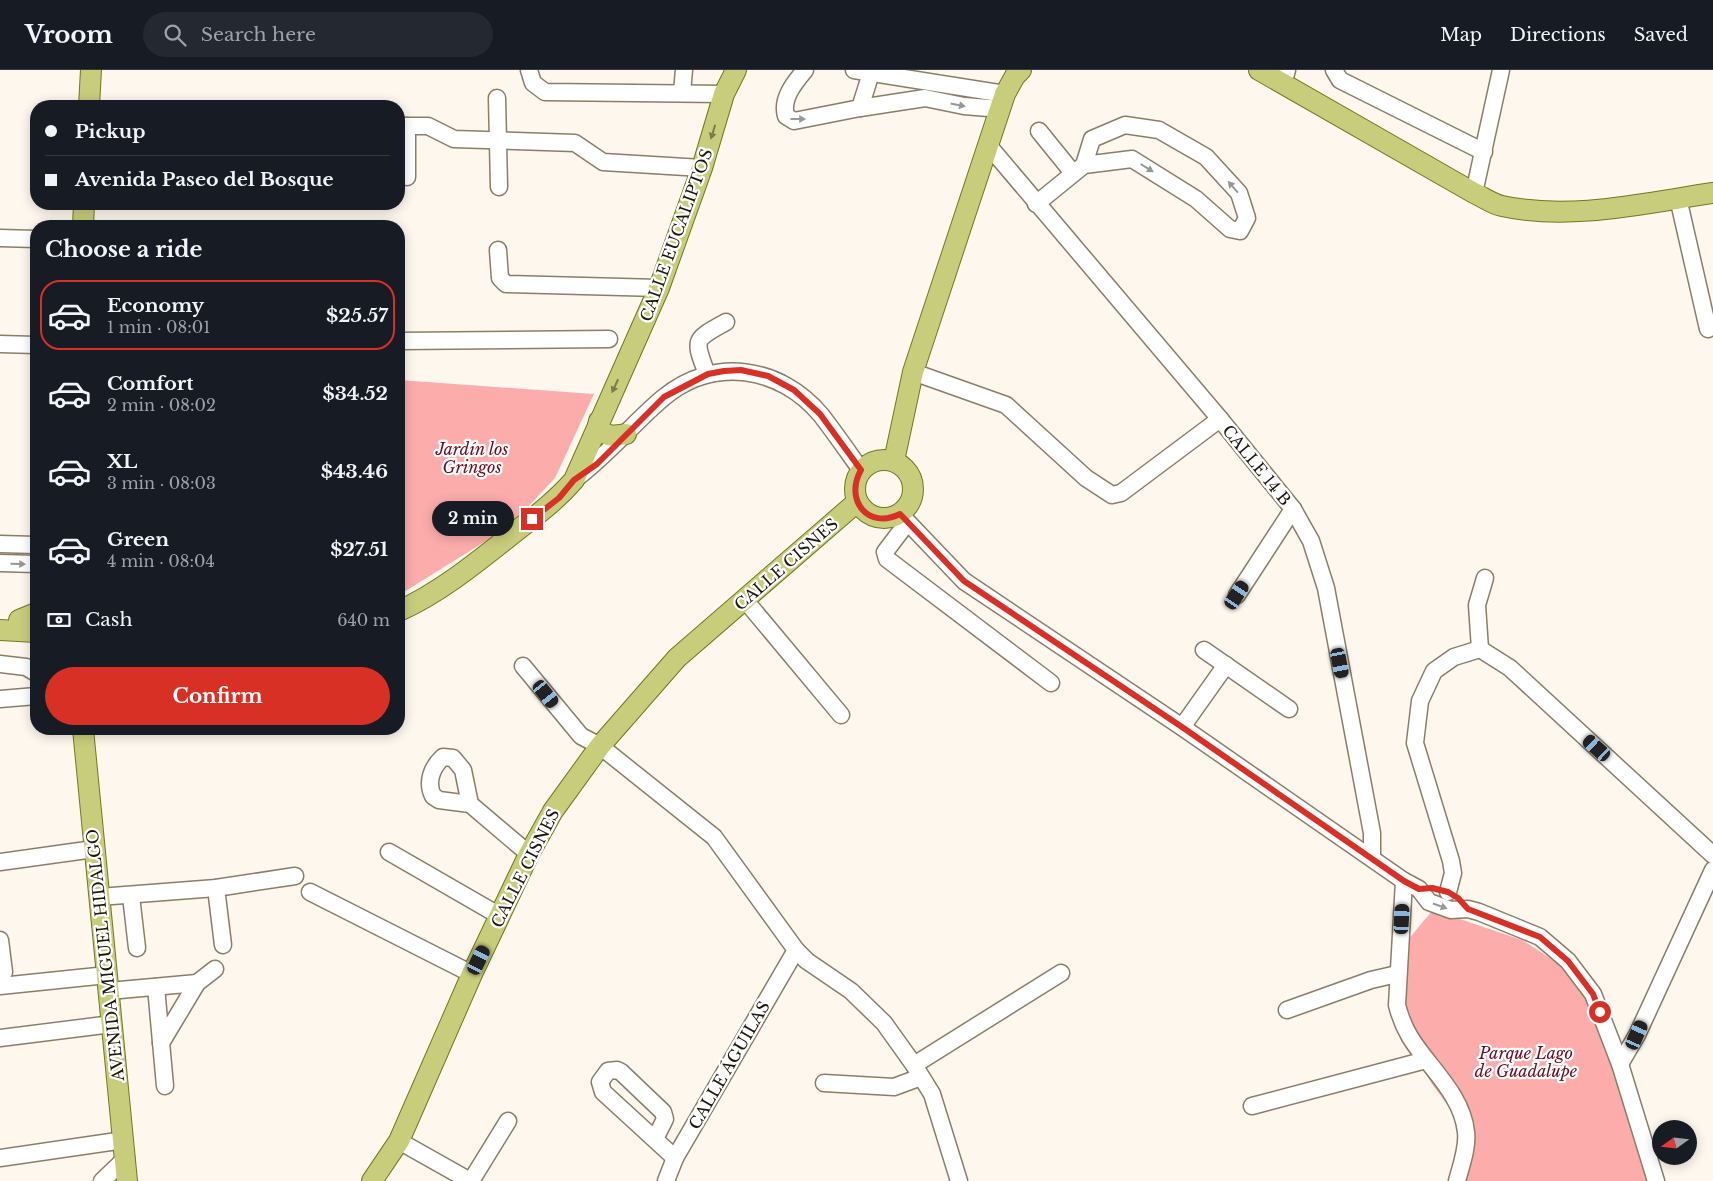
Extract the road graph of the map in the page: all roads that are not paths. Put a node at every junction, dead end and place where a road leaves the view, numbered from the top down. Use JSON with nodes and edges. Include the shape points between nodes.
{"nodes":[{"id":1,"x":92,"y":70,"type":"edge"},
{"id":2,"x":529,"y":70,"type":"edge"},
{"id":3,"x":684,"y":70,"type":"edge"},
{"id":4,"x":736,"y":70,"type":"edge"},
{"id":5,"x":804,"y":70,"type":"edge"},
{"id":6,"x":854,"y":70,"type":"edge"},
{"id":7,"x":1021,"y":70,"type":"edge"},
{"id":8,"x":1259,"y":70,"type":"edge"},
{"id":9,"x":1334,"y":70,"type":"edge"},
{"id":10,"x":1501,"y":70,"type":"edge"},
{"id":11,"x":871,"y":73,"type":"junction"},
{"id":12,"x":1285,"y":77,"type":"edge"},
{"id":13,"x":682,"y":92,"type":"junction"},
{"id":14,"x":724,"y":94,"type":"junction"},
{"id":15,"x":497,"y":98,"type":"dead end"},
{"id":16,"x":90,"y":100,"type":"edge"},
{"id":17,"x":1003,"y":101,"type":"junction"},
{"id":18,"x":860,"y":108,"type":"junction"},
{"id":19,"x":405,"y":126,"type":"edge"},
{"id":20,"x":1039,"y":131,"type":"dead end"},
{"id":21,"x":498,"y":140,"type":"junction"},
{"id":22,"x":988,"y":145,"type":"junction"},
{"id":23,"x":405,"y":152,"type":"edge"},
{"id":24,"x":1484,"y":152,"type":"junction"},
{"id":25,"x":702,"y":168,"type":"junction"},
{"id":26,"x":1079,"y":169,"type":"junction"},
{"id":27,"x":407,"y":177,"type":"dead end"},
{"id":28,"x":499,"y":187,"type":"dead end"},
{"id":29,"x":1713,"y":192,"type":"edge"},
{"id":30,"x":1474,"y":193,"type":"junction"},
{"id":31,"x":1678,"y":198,"type":"junction"},
{"id":32,"x":1036,"y":204,"type":"junction"},
{"id":33,"x":0,"y":238,"type":"edge"},
{"id":34,"x":30,"y":239,"type":"edge"},
{"id":35,"x":498,"y":250,"type":"dead end"},
{"id":36,"x":659,"y":288,"type":"junction"},
{"id":37,"x":726,"y":322,"type":"dead end"},
{"id":38,"x":1708,"y":329,"type":"dead end"},
{"id":39,"x":609,"y":340,"type":"dead end"},
{"id":40,"x":405,"y":341,"type":"edge"},
{"id":41,"x":0,"y":344,"type":"edge"},
{"id":42,"x":30,"y":345,"type":"edge"},
{"id":43,"x":913,"y":372,"type":"junction"},
{"id":44,"x":708,"y":374,"type":"junction"},
{"id":45,"x":1220,"y":419,"type":"junction"},
{"id":46,"x":598,"y":421,"type":"junction"},
{"id":47,"x":626,"y":434,"type":"junction"},
{"id":48,"x":894,"y":462,"type":"junction"},
{"id":49,"x":861,"y":470,"type":"junction"},
{"id":50,"x":574,"y":480,"type":"junction"},
{"id":51,"x":857,"y":502,"type":"junction"},
{"id":52,"x":1292,"y":509,"type":"junction"},
{"id":53,"x":903,"y":518,"type":"junction"},
{"id":54,"x":0,"y":544,"type":"edge"},
{"id":55,"x":30,"y":545,"type":"edge"},
{"id":56,"x":491,"y":551,"type":"junction"},
{"id":57,"x":0,"y":563,"type":"edge"},
{"id":58,"x":30,"y":564,"type":"edge"},
{"id":59,"x":1485,"y":578,"type":"dead end"},
{"id":60,"x":1237,"y":595,"type":"dead end"},
{"id":61,"x":405,"y":596,"type":"edge"},
{"id":62,"x":745,"y":600,"type":"junction"},
{"id":63,"x":405,"y":608,"type":"edge"},
{"id":64,"x":405,"y":620,"type":"edge"},
{"id":65,"x":0,"y":630,"type":"edge"},
{"id":66,"x":30,"y":632,"type":"edge"},
{"id":67,"x":30,"y":642,"type":"edge"},
{"id":68,"x":0,"y":643,"type":"edge"},
{"id":69,"x":1480,"y":649,"type":"junction"},
{"id":70,"x":1204,"y":650,"type":"dead end"},
{"id":71,"x":0,"y":664,"type":"edge"},
{"id":72,"x":1226,"y":665,"type":"junction"},
{"id":73,"x":523,"y":666,"type":"dead end"},
{"id":74,"x":30,"y":669,"type":"edge"},
{"id":75,"x":1051,"y":683,"type":"dead end"},
{"id":76,"x":30,"y":696,"type":"edge"},
{"id":77,"x":0,"y":699,"type":"edge"},
{"id":78,"x":1289,"y":709,"type":"dead end"},
{"id":79,"x":841,"y":715,"type":"dead end"},
{"id":80,"x":1182,"y":727,"type":"junction"},
{"id":81,"x":84,"y":735,"type":"edge"},
{"id":82,"x":600,"y":746,"type":"junction"},
{"id":83,"x":470,"y":804,"type":"dead end"},
{"id":84,"x":94,"y":849,"type":"junction"},
{"id":85,"x":389,"y":852,"type":"dead end"},
{"id":86,"x":529,"y":854,"type":"junction"},
{"id":87,"x":1713,"y":855,"type":"edge"},
{"id":88,"x":1372,"y":858,"type":"junction"},
{"id":89,"x":0,"y":862,"type":"edge"},
{"id":90,"x":1713,"y":870,"type":"edge"},
{"id":91,"x":295,"y":876,"type":"dead end"},
{"id":92,"x":1404,"y":881,"type":"junction"},
{"id":93,"x":216,"y":888,"type":"junction"},
{"id":94,"x":1419,"y":889,"type":"junction"},
{"id":95,"x":310,"y":892,"type":"dead end"},
{"id":96,"x":1448,"y":892,"type":"junction"},
{"id":97,"x":131,"y":896,"type":"junction"},
{"id":98,"x":99,"y":897,"type":"junction"},
{"id":99,"x":1468,"y":909,"type":"junction"},
{"id":100,"x":500,"y":916,"type":"junction"},
{"id":101,"x":0,"y":940,"type":"edge"},
{"id":102,"x":223,"y":945,"type":"dead end"},
{"id":103,"x":137,"y":948,"type":"dead end"},
{"id":104,"x":796,"y":950,"type":"junction"},
{"id":105,"x":215,"y":969,"type":"dead end"},
{"id":106,"x":1061,"y":973,"type":"dead end"},
{"id":107,"x":472,"y":974,"type":"junction"},
{"id":108,"x":1397,"y":974,"type":"junction"},
{"id":109,"x":2,"y":979,"type":"edge"},
{"id":110,"x":108,"y":983,"type":"junction"},
{"id":111,"x":197,"y":983,"type":"junction"},
{"id":112,"x":156,"y":987,"type":"junction"},
{"id":113,"x":1287,"y":1010,"type":"dead end"},
{"id":114,"x":112,"y":1024,"type":"junction"},
{"id":115,"x":0,"y":1038,"type":"edge"},
{"id":116,"x":161,"y":1043,"type":"junction"},
{"id":117,"x":1426,"y":1060,"type":"junction"},
{"id":118,"x":1620,"y":1064,"type":"junction"},
{"id":119,"x":918,"y":1071,"type":"junction"},
{"id":120,"x":824,"y":1082,"type":"dead end"},
{"id":121,"x":165,"y":1086,"type":"dead end"},
{"id":122,"x":1252,"y":1106,"type":"dead end"},
{"id":123,"x":508,"y":1121,"type":"dead end"},
{"id":124,"x":655,"y":1139,"type":"dead end"},
{"id":125,"x":399,"y":1141,"type":"junction"},
{"id":126,"x":125,"y":1149,"type":"junction"},
{"id":127,"x":0,"y":1158,"type":"edge"},
{"id":128,"x":675,"y":1158,"type":"junction"},
{"id":129,"x":102,"y":1181,"type":"edge"},
{"id":130,"x":127,"y":1181,"type":"edge"},
{"id":131,"x":372,"y":1181,"type":"edge"},
{"id":132,"x":471,"y":1181,"type":"edge"},
{"id":133,"x":666,"y":1181,"type":"edge"},
{"id":134,"x":959,"y":1181,"type":"edge"},
{"id":135,"x":1457,"y":1181,"type":"edge"},
{"id":136,"x":1656,"y":1181,"type":"edge"}],
"edges":[{"from":1,"to":16,"type":"main road"},
{"from":2,"to":13,"type":"street","via":[[533,83],[545,92]]},
{"from":3,"to":13,"type":"street"},
{"from":4,"to":14,"type":"main road","name":"CALLE EUCALIPTOS"},
{"from":5,"to":18,"type":"street","one_way":true,"via":[[785,102],[784,113],[788,118],[798,121]]},
{"from":6,"to":11,"type":"street"},
{"from":7,"to":17,"type":"main road"},
{"from":8,"to":12,"type":"main road"},
{"from":9,"to":24,"type":"street","via":[[1340,80]]},
{"from":10,"to":24,"type":"street"},
{"from":11,"to":17,"type":"street"},
{"from":11,"to":18,"type":"street"},
{"from":12,"to":30,"type":"main road"},
{"from":13,"to":14,"type":"street"},
{"from":14,"to":25,"type":"main road","name":"CALLE EUCALIPTOS","one_way":true},
{"from":15,"to":21,"type":"street"},
{"from":18,"to":17,"type":"street","one_way":true,"via":[[926,98],[964,106]]},
{"from":17,"to":22,"type":"main road"},
{"from":19,"to":21,"type":"street","via":[[428,126],[454,139]]},
{"from":20,"to":26,"type":"street"},
{"from":21,"to":25,"type":"street","via":[[575,143],[603,162]]},
{"from":21,"to":28,"type":"street"},
{"from":22,"to":32,"type":"street","name":"CALLE 14 B"},
{"from":22,"to":43,"type":"main road"},
{"from":23,"to":27,"type":"street"},
{"from":24,"to":30,"type":"street"},
{"from":25,"to":36,"type":"main road","name":"CALLE EUCALIPTOS"},
{"from":26,"to":26,"type":"street","one_way":true,"via":[[1132,159],[1196,199],[1230,229],[1240,231],[1248,218],[1239,193],[1206,157],[1159,130],[1125,125],[1092,139]]},
{"from":26,"to":32,"type":"street"},
{"from":29,"to":31,"type":"main road"},
{"from":30,"to":31,"type":"main road","via":[[1501,206],[1582,211]]},
{"from":31,"to":38,"type":"street"},
{"from":32,"to":45,"type":"street","name":"CALLE 14 B"},
{"from":33,"to":34,"type":"street"},
{"from":35,"to":36,"type":"street","via":[[500,278],[506,284]]},
{"from":36,"to":46,"type":"main road","name":"CALLE EUCALIPTOS","one_way":true},
{"from":37,"to":44,"type":"street","via":[[698,341]]},
{"from":39,"to":40,"type":"street"},
{"from":41,"to":42,"type":"street"},
{"from":43,"to":45,"type":"street","via":[[1006,405],[1086,478],[1112,495],[1121,493]]},
{"from":43,"to":48,"type":"main road"},
{"from":44,"to":47,"type":"street","via":[[664,397]]},
{"from":44,"to":49,"type":"street","via":[[741,370],[768,376],[794,390],[820,414]]},
{"from":45,"to":52,"type":"street","name":"CALLE 14 B"},
{"from":46,"to":47,"type":"main road","via":[[602,433],[609,437]]},
{"from":46,"to":50,"type":"main road","name":"CALLE EUCALIPTOS"},
{"from":47,"to":50,"type":"street","via":[[597,464]]},
{"from":48,"to":49,"type":"main road","via":[[876,461]]},
{"from":48,"to":53,"type":"main road","via":[[903,466],[913,483],[911,503]]},
{"from":49,"to":51,"type":"main road","via":[[855,486]]},
{"from":50,"to":56,"type":"main road","name":"CALLE EUCALIPTOS","via":[[559,498]]},
{"from":51,"to":53,"type":"main road","via":[[875,518]]},
{"from":51,"to":62,"type":"main road","name":"CALLE CISNES"},
{"from":52,"to":60,"type":"street"},
{"from":52,"to":88,"type":"street","name":"CALLE 14 B","via":[[1311,541],[1326,588],[1372,833]]},
{"from":53,"to":75,"type":"street","via":[[885,552],[887,559]]},
{"from":53,"to":80,"type":"street","via":[[964,581]]},
{"from":54,"to":55,"type":"street"},
{"from":56,"to":61,"type":"main road","via":[[466,556]]},
{"from":56,"to":63,"type":"main road","name":"CALLE EUCALIPTOS","via":[[421,601]]},
{"from":56,"to":64,"type":"main road","via":[[480,573],[425,612]]},
{"from":57,"to":58,"type":"street","one_way":true},
{"from":59,"to":69,"type":"street","via":[[1477,605]]},
{"from":62,"to":79,"type":"street"},
{"from":62,"to":82,"type":"main road","name":"CALLE CISNES","via":[[677,658]]},
{"from":65,"to":66,"type":"main road"},
{"from":67,"to":68,"type":"main road"},
{"from":69,"to":87,"type":"street","via":[[1510,668]]},
{"from":69,"to":96,"type":"street","via":[[1454,658],[1434,671],[1420,701],[1415,743],[1451,861],[1453,873]]},
{"from":70,"to":72,"type":"street"},
{"from":71,"to":74,"type":"street"},
{"from":72,"to":78,"type":"street"},
{"from":72,"to":80,"type":"street"},
{"from":73,"to":82,"type":"street","via":[[580,736]]},
{"from":76,"to":77,"type":"street"},
{"from":80,"to":88,"type":"street"},
{"from":81,"to":84,"type":"main road","name":"AVENIDA MIGUEL HIDALGO"},
{"from":82,"to":86,"type":"main road","name":"CALLE CISNES","via":[[553,811]]},
{"from":82,"to":104,"type":"street","via":[[714,837]]},
{"from":83,"to":86,"type":"street"},
{"from":84,"to":89,"type":"street"},
{"from":84,"to":98,"type":"main road","name":"AVENIDA MIGUEL HIDALGO"},
{"from":85,"to":100,"type":"street"},
{"from":86,"to":100,"type":"main road","name":"CALLE CISNES"},
{"from":88,"to":92,"type":"street"},
{"from":90,"to":118,"type":"street","via":[[1637,1035]]},
{"from":91,"to":93,"type":"street"},
{"from":92,"to":94,"type":"street"},
{"from":92,"to":108,"type":"street"},
{"from":93,"to":97,"type":"street"},
{"from":93,"to":102,"type":"street"},
{"from":94,"to":96,"type":"street"},
{"from":94,"to":99,"type":"street","one_way":true,"via":[[1429,902],[1451,910]]},
{"from":95,"to":107,"type":"street"},
{"from":96,"to":99,"type":"street"},
{"from":97,"to":98,"type":"street"},
{"from":97,"to":103,"type":"street"},
{"from":98,"to":110,"type":"main road","name":"AVENIDA MIGUEL HIDALGO"},
{"from":99,"to":118,"type":"street","via":[[1540,937],[1568,961],[1593,994]]},
{"from":100,"to":107,"type":"main road","name":"CALLE CISNES"},
{"from":101,"to":109,"type":"street"},
{"from":104,"to":119,"type":"street","via":[[851,990],[884,1023]]},
{"from":104,"to":128,"type":"street","name":"CALLE ÁGUILAS"},
{"from":105,"to":111,"type":"street"},
{"from":106,"to":119,"type":"street"},
{"from":107,"to":125,"type":"main road","name":"CALLE CISNES"},
{"from":108,"to":113,"type":"street"},
{"from":108,"to":117,"type":"street","via":[[1397,1005],[1402,1024]]},
{"from":109,"to":110,"type":"street"},
{"from":110,"to":112,"type":"street"},
{"from":110,"to":114,"type":"main road","name":"AVENIDA MIGUEL HIDALGO"},
{"from":111,"to":112,"type":"street"},
{"from":111,"to":116,"type":"street"},
{"from":112,"to":116,"type":"street"},
{"from":114,"to":115,"type":"street"},
{"from":114,"to":126,"type":"main road","name":"AVENIDA MIGUEL HIDALGO"},
{"from":116,"to":121,"type":"street"},
{"from":117,"to":122,"type":"street"},
{"from":117,"to":135,"type":"street","via":[[1462,1112],[1466,1134]]},
{"from":118,"to":136,"type":"street"},
{"from":119,"to":120,"type":"street","via":[[894,1087]]},
{"from":119,"to":134,"type":"street","via":[[932,1094]]},
{"from":123,"to":132,"type":"street"},
{"from":124,"to":128,"type":"street"},
{"from":125,"to":131,"type":"main road","name":"CALLE CISNES"},
{"from":125,"to":132,"type":"street"},
{"from":126,"to":127,"type":"street"},
{"from":126,"to":129,"type":"street"},
{"from":126,"to":130,"type":"main road","name":"AVENIDA MIGUEL HIDALGO"},
{"from":128,"to":133,"type":"street","name":"CALLE ÁGUILAS"}]}
